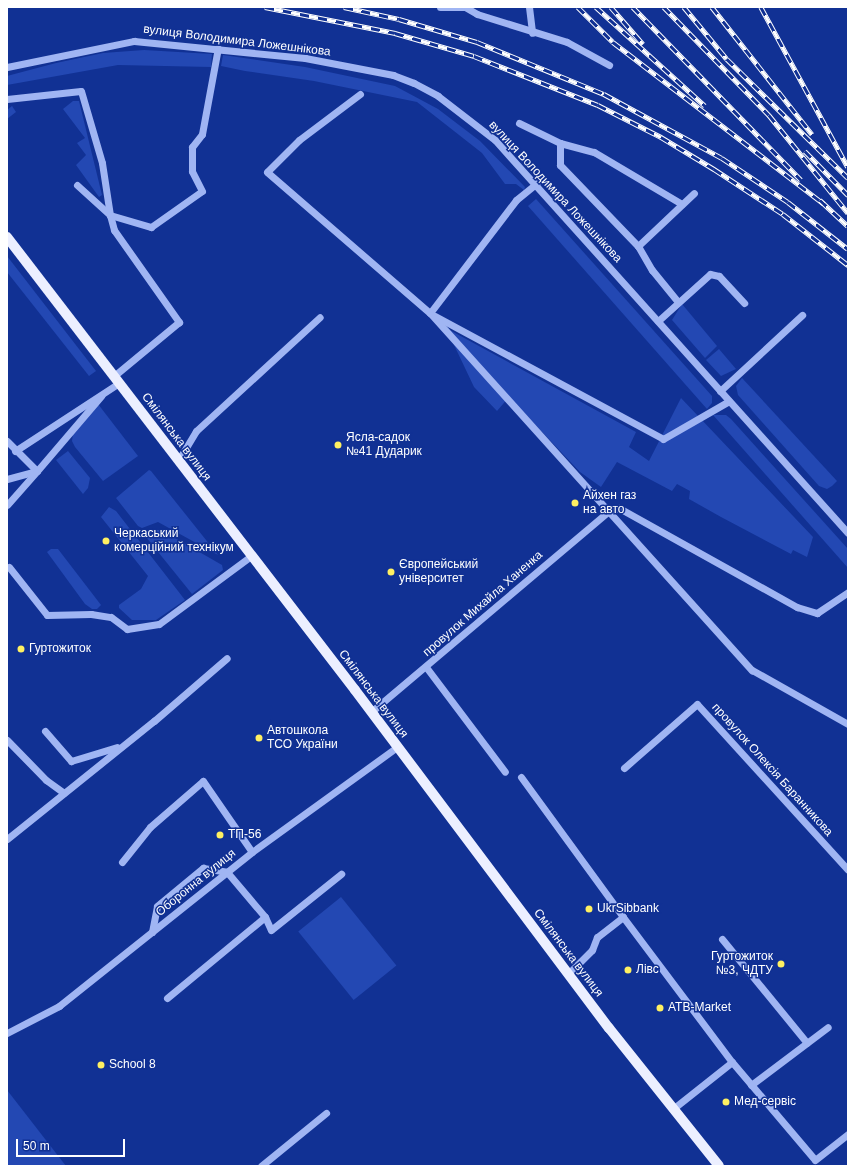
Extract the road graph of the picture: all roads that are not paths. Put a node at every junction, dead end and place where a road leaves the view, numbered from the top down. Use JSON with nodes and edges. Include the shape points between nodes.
{"nodes":[{"id":1,"x":440,"y":7,"type":"edge"},
{"id":2,"x":465,"y":7,"type":"edge"},
{"id":3,"x":529,"y":7,"type":"edge"},
{"id":4,"x":532,"y":33,"type":"junction"},
{"id":5,"x":218,"y":48,"type":"junction"},
{"id":6,"x":609,"y":65,"type":"dead end"},
{"id":7,"x":7,"y":67,"type":"edge"},
{"id":8,"x":360,"y":94,"type":"dead end"},
{"id":9,"x":7,"y":100,"type":"edge"},
{"id":10,"x":519,"y":123,"type":"dead end"},
{"id":11,"x":560,"y":143,"type":"junction"},
{"id":12,"x":536,"y":184,"type":"junction"},
{"id":13,"x":77,"y":185,"type":"dead end"},
{"id":14,"x":694,"y":193,"type":"dead end"},
{"id":15,"x":682,"y":204,"type":"junction"},
{"id":16,"x":110,"y":215,"type":"junction"},
{"id":17,"x":7,"y":237,"type":"edge"},
{"id":18,"x":638,"y":246,"type":"junction"},
{"id":19,"x":678,"y":302,"type":"junction"},
{"id":20,"x":744,"y":303,"type":"dead end"},
{"id":21,"x":430,"y":314,"type":"junction"},
{"id":22,"x":802,"y":315,"type":"dead end"},
{"id":23,"x":320,"y":317,"type":"dead end"},
{"id":24,"x":658,"y":321,"type":"junction"},
{"id":25,"x":116,"y":380,"type":"junction"},
{"id":26,"x":720,"y":391,"type":"junction"},
{"id":27,"x":101,"y":396,"type":"junction"},
{"id":28,"x":729,"y":401,"type":"junction"},
{"id":29,"x":7,"y":441,"type":"edge"},
{"id":30,"x":15,"y":451,"type":"junction"},
{"id":31,"x":178,"y":461,"type":"junction"},
{"id":32,"x":37,"y":471,"type":"junction"},
{"id":33,"x":7,"y":479,"type":"edge"},
{"id":34,"x":7,"y":505,"type":"edge"},
{"id":35,"x":609,"y":511,"type":"junction"},
{"id":36,"x":848,"y":533,"type":"edge"},
{"id":37,"x":251,"y":556,"type":"junction"},
{"id":38,"x":9,"y":567,"type":"dead end"},
{"id":39,"x":848,"y":592,"type":"edge"},
{"id":40,"x":228,"y":658,"type":"dead end"},
{"id":41,"x":426,"y":667,"type":"junction"},
{"id":42,"x":371,"y":712,"type":"junction"},
{"id":43,"x":848,"y":724,"type":"edge"},
{"id":44,"x":45,"y":731,"type":"dead end"},
{"id":45,"x":7,"y":740,"type":"edge"},
{"id":46,"x":121,"y":746,"type":"junction"},
{"id":47,"x":397,"y":747,"type":"junction"},
{"id":48,"x":624,"y":768,"type":"dead end"},
{"id":49,"x":505,"y":772,"type":"dead end"},
{"id":50,"x":521,"y":777,"type":"dead end"},
{"id":51,"x":64,"y":793,"type":"junction"},
{"id":52,"x":7,"y":839,"type":"edge"},
{"id":53,"x":252,"y":852,"type":"junction"},
{"id":54,"x":122,"y":862,"type":"dead end"},
{"id":55,"x":848,"y":870,"type":"edge"},
{"id":56,"x":227,"y":872,"type":"junction"},
{"id":57,"x":341,"y":874,"type":"dead end"},
{"id":58,"x":265,"y":917,"type":"junction"},
{"id":59,"x":623,"y":917,"type":"junction"},
{"id":60,"x":152,"y":932,"type":"junction"},
{"id":61,"x":722,"y":939,"type":"dead end"},
{"id":62,"x":568,"y":974,"type":"junction"},
{"id":63,"x":167,"y":998,"type":"dead end"},
{"id":64,"x":828,"y":1027,"type":"dead end"},
{"id":65,"x":7,"y":1033,"type":"edge"},
{"id":66,"x":807,"y":1044,"type":"junction"},
{"id":67,"x":732,"y":1062,"type":"junction"},
{"id":68,"x":751,"y":1085,"type":"junction"},
{"id":69,"x":674,"y":1108,"type":"junction"},
{"id":70,"x":326,"y":1114,"type":"dead end"},
{"id":71,"x":848,"y":1134,"type":"edge"},
{"id":72,"x":261,"y":1166,"type":"edge"},
{"id":73,"x":719,"y":1166,"type":"edge"}],
"edges":[{"from":1,"to":2,"type":"street"},
{"from":2,"to":4,"type":"street","via":[[477,14]]},
{"from":3,"to":4,"type":"street"},
{"from":4,"to":6,"type":"street","via":[[567,42]]},
{"from":5,"to":7,"type":"street","name":"вулиця Володимира Ложешнікова","via":[[134,41]]},
{"from":5,"to":12,"type":"street","name":"вулиця Володимира Ложешнікова","via":[[305,58],[393,75],[414,83],[438,96],[480,127]]},
{"from":5,"to":16,"type":"street","via":[[202,134],[192,147],[192,171],[202,191],[151,227]]},
{"from":8,"to":21,"type":"street","via":[[299,140],[267,172]]},
{"from":9,"to":16,"type":"street","via":[[81,90],[102,163]]},
{"from":10,"to":11,"type":"street"},
{"from":11,"to":15,"type":"street","via":[[594,152]]},
{"from":11,"to":18,"type":"street","via":[[559,161],[562,167]]},
{"from":12,"to":21,"type":"street","via":[[516,200]]},
{"from":12,"to":24,"type":"street","name":"вулиця Володимира Ложешнікова"},
{"from":13,"to":16,"type":"street"},
{"from":14,"to":15,"type":"street"},
{"from":15,"to":18,"type":"street"},
{"from":16,"to":25,"type":"street","via":[[114,230],[179,322]]},
{"from":17,"to":25,"type":"main road","name":"Смілянська вулиця"},
{"from":18,"to":19,"type":"street","via":[[652,270]]},
{"from":19,"to":20,"type":"street","via":[[713,273],[719,276]]},
{"from":19,"to":24,"type":"street"},
{"from":21,"to":28,"type":"street","via":[[663,439]]},
{"from":21,"to":35,"type":"street"},
{"from":22,"to":26,"type":"street"},
{"from":23,"to":31,"type":"street","via":[[196,431]]},
{"from":24,"to":26,"type":"street","name":"вулиця Володимира Ложешнікова"},
{"from":25,"to":27,"type":"street"},
{"from":25,"to":31,"type":"main road","name":"Смілянська вулиця"},
{"from":26,"to":28,"type":"street","name":"вулиця Володимира Ложешнікова"},
{"from":27,"to":30,"type":"street"},
{"from":27,"to":32,"type":"street"},
{"from":28,"to":36,"type":"street","name":"вулиця Володимира Ложешнікова"},
{"from":29,"to":30,"type":"street"},
{"from":30,"to":32,"type":"street"},
{"from":31,"to":37,"type":"main road","name":"Смілянська вулиця"},
{"from":32,"to":33,"type":"street"},
{"from":32,"to":34,"type":"street"},
{"from":35,"to":39,"type":"street","via":[[619,508],[797,608],[817,613]]},
{"from":35,"to":41,"type":"street","name":"провулок Михайла Ханенка"},
{"from":35,"to":43,"type":"street","via":[[752,670]]},
{"from":37,"to":38,"type":"street","via":[[158,624],[127,629],[111,617],[91,614],[47,615]]},
{"from":37,"to":42,"type":"main road","name":"Смілянська вулиця"},
{"from":40,"to":46,"type":"street"},
{"from":41,"to":42,"type":"street","name":"провулок Михайла Ханенка"},
{"from":41,"to":49,"type":"street"},
{"from":42,"to":47,"type":"main road","name":"Смілянська вулиця"},
{"from":44,"to":46,"type":"street","via":[[71,762]]},
{"from":45,"to":51,"type":"street","via":[[46,780]]},
{"from":46,"to":51,"type":"street"},
{"from":47,"to":53,"type":"street","name":"Оборонна вулиця"},
{"from":47,"to":62,"type":"main road","name":"Смілянська вулиця"},
{"from":48,"to":55,"type":"street","name":"провулок Олексія Баранникова","via":[[697,704]]},
{"from":50,"to":59,"type":"street"},
{"from":51,"to":52,"type":"street"},
{"from":53,"to":54,"type":"street","via":[[203,781],[150,827]]},
{"from":53,"to":56,"type":"street","name":"Оборонна вулиця"},
{"from":56,"to":58,"type":"street"},
{"from":56,"to":60,"type":"street","name":"Оборонна вулиця"},
{"from":56,"to":60,"type":"street","via":[[203,868],[157,906]]},
{"from":57,"to":58,"type":"street","via":[[271,930]]},
{"from":58,"to":63,"type":"street"},
{"from":59,"to":62,"type":"street","via":[[597,937],[592,950]]},
{"from":59,"to":67,"type":"street"},
{"from":60,"to":65,"type":"street","name":"Оборонна вулиця","via":[[59,1006]]},
{"from":61,"to":66,"type":"street"},
{"from":62,"to":69,"type":"main road","name":"Смілянська вулиця"},
{"from":64,"to":66,"type":"street"},
{"from":66,"to":68,"type":"street"},
{"from":67,"to":68,"type":"street"},
{"from":67,"to":69,"type":"street"},
{"from":68,"to":71,"type":"street","via":[[815,1160]]},
{"from":69,"to":73,"type":"main road","name":"Смілянська вулиця"},
{"from":70,"to":72,"type":"street"}]}
